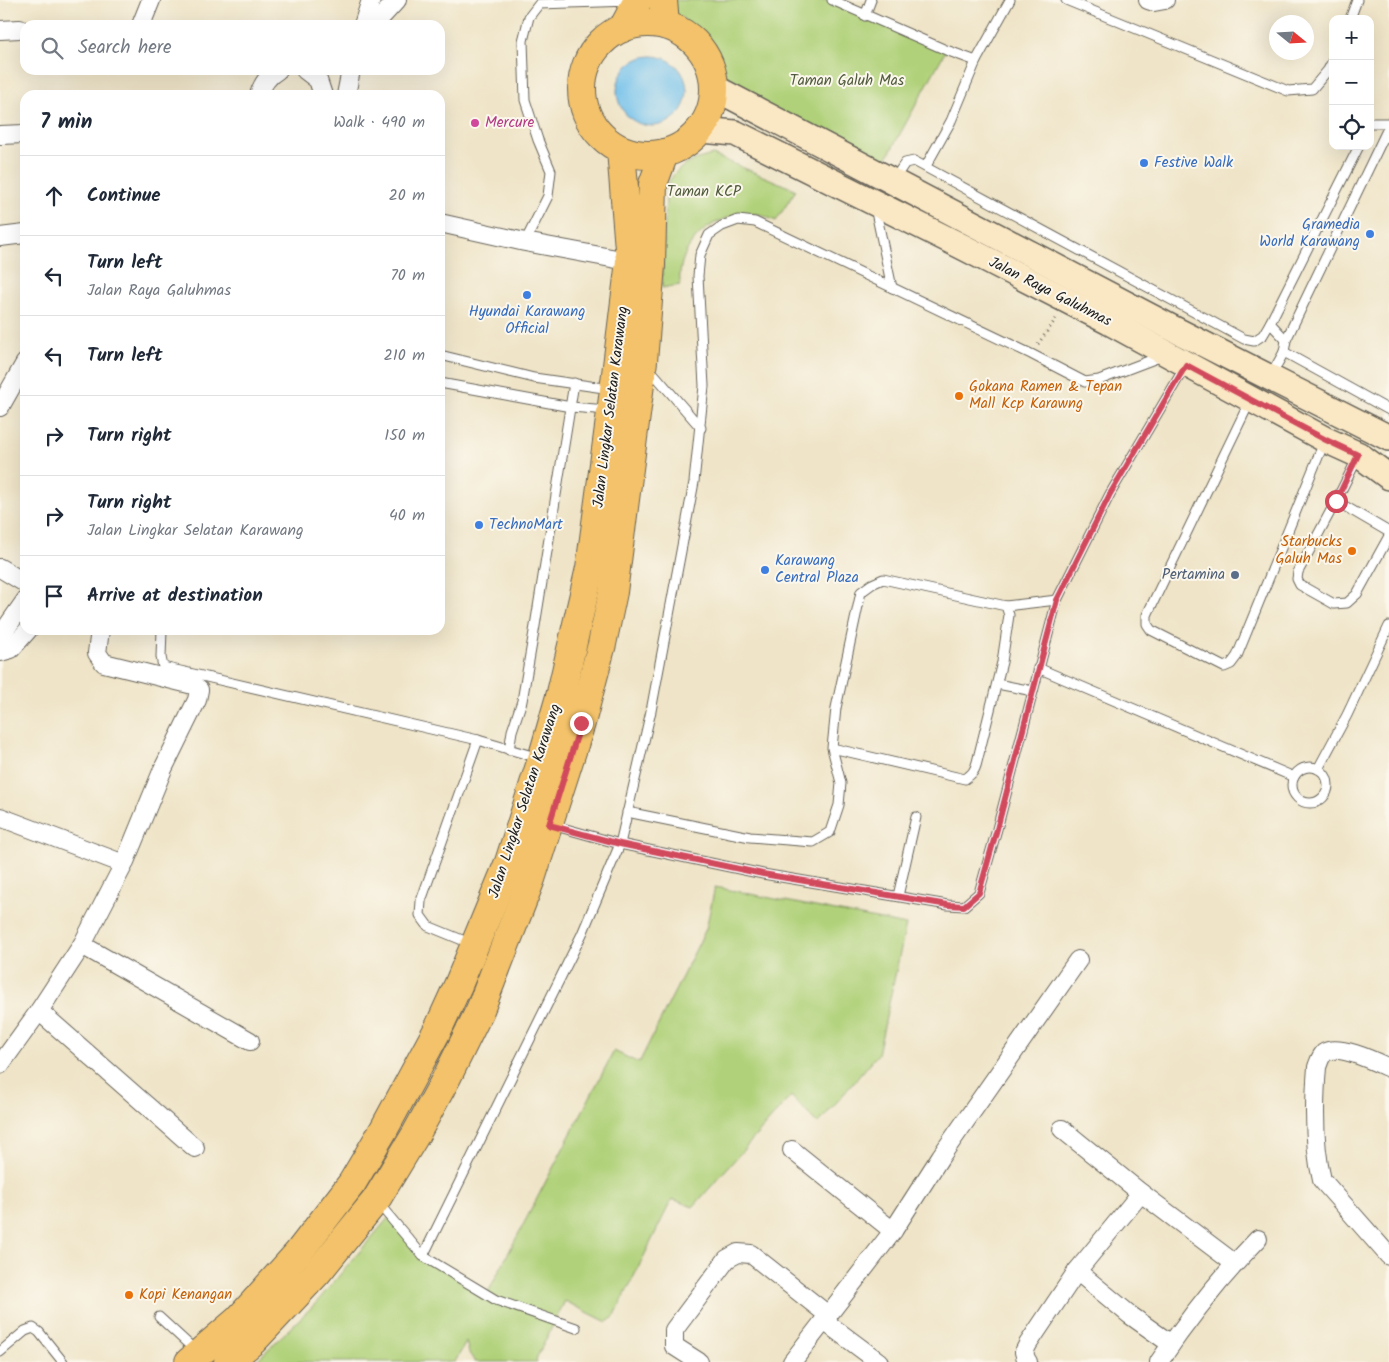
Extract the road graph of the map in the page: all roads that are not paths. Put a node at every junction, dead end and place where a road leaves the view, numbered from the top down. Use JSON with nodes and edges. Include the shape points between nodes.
{"nodes":[{"id":1,"x":151,"y":0,"type":"edge"},
{"id":2,"x":371,"y":0,"type":"edge"},
{"id":3,"x":397,"y":0,"type":"edge"},
{"id":4,"x":832,"y":0,"type":"edge"},
{"id":5,"x":871,"y":0,"type":"edge"},
{"id":6,"x":1010,"y":0,"type":"edge"},
{"id":7,"x":1066,"y":0,"type":"edge"},
{"id":8,"x":1148,"y":0,"type":"edge"},
{"id":9,"x":1165,"y":0,"type":"edge"},
{"id":10,"x":1357,"y":0,"type":"edge"},
{"id":11,"x":651,"y":6,"type":"edge"},
{"id":12,"x":1351,"y":15,"type":"edge"},
{"id":13,"x":865,"y":16,"type":"junction"},
{"id":14,"x":143,"y":20,"type":"edge"},
{"id":15,"x":365,"y":20,"type":"edge"},
{"id":16,"x":379,"y":20,"type":"edge"},
{"id":17,"x":20,"y":29,"type":"dead end"},
{"id":18,"x":0,"y":30,"type":"edge"},
{"id":19,"x":976,"y":61,"type":"junction"},
{"id":20,"x":1329,"y":68,"type":"edge"},
{"id":21,"x":270,"y":75,"type":"edge"},
{"id":22,"x":350,"y":75,"type":"edge"},
{"id":23,"x":715,"y":88,"type":"junction"},
{"id":24,"x":261,"y":90,"type":"edge"},
{"id":25,"x":347,"y":90,"type":"edge"},
{"id":26,"x":744,"y":103,"type":"junction"},
{"id":27,"x":1374,"y":123,"type":"edge"},
{"id":28,"x":1389,"y":125,"type":"edge"},
{"id":29,"x":701,"y":130,"type":"junction"},
{"id":30,"x":735,"y":133,"type":"junction"},
{"id":31,"x":20,"y":134,"type":"edge"},
{"id":32,"x":0,"y":136,"type":"edge"},
{"id":33,"x":621,"y":150,"type":"junction"},
{"id":34,"x":1357,"y":150,"type":"edge"},
{"id":35,"x":664,"y":154,"type":"junction"},
{"id":36,"x":926,"y":166,"type":"junction"},
{"id":37,"x":893,"y":181,"type":"junction"},
{"id":38,"x":875,"y":204,"type":"junction"},
{"id":39,"x":445,"y":224,"type":"edge"},
{"id":40,"x":20,"y":235,"type":"edge"},
{"id":41,"x":0,"y":237,"type":"edge"},
{"id":42,"x":525,"y":242,"type":"junction"},
{"id":43,"x":640,"y":263,"type":"junction"},
{"id":44,"x":892,"y":288,"type":"junction"},
{"id":45,"x":1270,"y":323,"type":"junction"},
{"id":46,"x":1286,"y":340,"type":"junction"},
{"id":47,"x":1284,"y":352,"type":"junction"},
{"id":48,"x":445,"y":357,"type":"edge"},
{"id":49,"x":1176,"y":360,"type":"junction"},
{"id":50,"x":643,"y":361,"type":"junction"},
{"id":51,"x":20,"y":373,"type":"edge"},
{"id":52,"x":1270,"y":377,"type":"junction"},
{"id":53,"x":574,"y":383,"type":"junction"},
{"id":54,"x":445,"y":384,"type":"edge"},
{"id":55,"x":1250,"y":399,"type":"junction"},
{"id":56,"x":613,"y":400,"type":"junction"},
{"id":57,"x":0,"y":407,"type":"edge"},
{"id":58,"x":571,"y":407,"type":"junction"},
{"id":59,"x":1389,"y":410,"type":"edge"},
{"id":60,"x":700,"y":428,"type":"junction"},
{"id":61,"x":1389,"y":438,"type":"edge"},
{"id":62,"x":1326,"y":440,"type":"junction"},
{"id":63,"x":1358,"y":455,"type":"junction"},
{"id":64,"x":1389,"y":477,"type":"edge"},
{"id":65,"x":1336,"y":501,"type":"junction"},
{"id":66,"x":1389,"y":532,"type":"edge"},
{"id":67,"x":1389,"y":536,"type":"edge"},
{"id":68,"x":0,"y":568,"type":"edge"},
{"id":69,"x":20,"y":580,"type":"edge"},
{"id":70,"x":1057,"y":600,"type":"junction"},
{"id":71,"x":1006,"y":606,"type":"junction"},
{"id":72,"x":20,"y":608,"type":"edge"},
{"id":73,"x":1389,"y":626,"type":"edge"},
{"id":74,"x":24,"y":635,"type":"edge"},
{"id":75,"x":99,"y":635,"type":"edge"},
{"id":76,"x":162,"y":635,"type":"edge"},
{"id":77,"x":0,"y":637,"type":"edge"},
{"id":78,"x":0,"y":652,"type":"edge"},
{"id":79,"x":1038,"y":668,"type":"junction"},
{"id":80,"x":997,"y":684,"type":"junction"},
{"id":81,"x":1033,"y":691,"type":"junction"},
{"id":82,"x":478,"y":740,"type":"junction"},
{"id":83,"x":832,"y":748,"type":"junction"},
{"id":84,"x":509,"y":750,"type":"junction"},
{"id":85,"x":542,"y":759,"type":"junction"},
{"id":86,"x":1318,"y":769,"type":"junction"},
{"id":87,"x":1294,"y":777,"type":"junction"},
{"id":88,"x":627,"y":812,"type":"junction"},
{"id":89,"x":0,"y":817,"type":"edge"},
{"id":90,"x":916,"y":817,"type":"dead end"},
{"id":91,"x":549,"y":825,"type":"junction"},
{"id":92,"x":620,"y":844,"type":"junction"},
{"id":93,"x":124,"y":864,"type":"junction"},
{"id":94,"x":898,"y":896,"type":"junction"},
{"id":95,"x":82,"y":945,"type":"junction"},
{"id":96,"x":475,"y":945,"type":"junction"},
{"id":97,"x":1078,"y":960,"type":"dead end"},
{"id":98,"x":39,"y":1011,"type":"junction"},
{"id":99,"x":250,"y":1041,"type":"dead end"},
{"id":100,"x":0,"y":1064,"type":"edge"},
{"id":101,"x":1389,"y":1068,"type":"edge"},
{"id":102,"x":1062,"y":1129,"type":"dead end"},
{"id":103,"x":195,"y":1148,"type":"dead end"},
{"id":104,"x":792,"y":1150,"type":"dead end"},
{"id":105,"x":1141,"y":1193,"type":"junction"},
{"id":106,"x":376,"y":1200,"type":"junction"},
{"id":107,"x":893,"y":1231,"type":"junction"},
{"id":108,"x":1258,"y":1239,"type":"dead end"},
{"id":109,"x":423,"y":1256,"type":"junction"},
{"id":110,"x":1389,"y":1256,"type":"edge"},
{"id":111,"x":1234,"y":1263,"type":"junction"},
{"id":112,"x":1077,"y":1271,"type":"junction"},
{"id":113,"x":159,"y":1317,"type":"dead end"},
{"id":114,"x":826,"y":1318,"type":"junction"},
{"id":115,"x":576,"y":1328,"type":"dead end"},
{"id":116,"x":1171,"y":1344,"type":"junction"},
{"id":117,"x":0,"y":1352,"type":"edge"},
{"id":118,"x":194,"y":1358,"type":"edge"},
{"id":119,"x":63,"y":1362,"type":"edge"},
{"id":120,"x":228,"y":1362,"type":"edge"},
{"id":121,"x":699,"y":1362,"type":"edge"},
{"id":122,"x":792,"y":1362,"type":"edge"},
{"id":123,"x":879,"y":1362,"type":"edge"},
{"id":124,"x":1028,"y":1362,"type":"edge"},
{"id":125,"x":1159,"y":1362,"type":"edge"}],
"edges":[{"from":1,"to":14,"type":"street"},
{"from":2,"to":15,"type":"street"},
{"from":3,"to":16,"type":"street"},
{"from":4,"to":13,"type":"lane"},
{"from":5,"to":13,"type":"lane"},
{"from":6,"to":19,"type":"lane"},
{"from":7,"to":20,"type":"lane","via":[[1288,91],[1312,89]]},
{"from":8,"to":9,"type":"street"},
{"from":10,"to":12,"type":"lane"},
{"from":11,"to":23,"type":"main road","via":[[700,48],[710,66]]},
{"from":11,"to":33,"type":"main road","via":[[644,23],[623,28],[604,40],[591,57],[584,77],[583,98],[590,120],[603,137]]},
{"from":11,"to":42,"type":"lane","via":[[539,4],[529,17],[523,41],[525,100],[551,170],[548,196]]},
{"from":13,"to":19,"type":"lane"},
{"from":17,"to":18,"type":"street"},
{"from":19,"to":36,"type":"lane","via":[[951,121]]},
{"from":21,"to":24,"type":"street"},
{"from":22,"to":25,"type":"street"},
{"from":23,"to":26,"type":"main road","name":"Jalan Raya Galuhmas"},
{"from":23,"to":29,"type":"main road","via":[[711,110]]},
{"from":26,"to":30,"type":"main road","via":[[731,119]]},
{"from":26,"to":37,"type":"main road","name":"Jalan Raya Galuhmas"},
{"from":27,"to":28,"type":"lane"},
{"from":28,"to":46,"type":"lane"},
{"from":29,"to":30,"type":"main road","name":"Jalan Raya Galuhmas"},
{"from":29,"to":35,"type":"main road","via":[[684,145]]},
{"from":30,"to":38,"type":"main road","name":"Jalan Raya Galuhmas"},
{"from":31,"to":32,"type":"street"},
{"from":33,"to":35,"type":"main road","via":[[642,156]]},
{"from":33,"to":43,"type":"main road","name":"Jalan Lingkar Selatan Karawang"},
{"from":34,"to":45,"type":"lane"},
{"from":35,"to":43,"type":"main road","name":"Jalan Lingkar Selatan Karawang","via":[[653,184]]},
{"from":36,"to":37,"type":"lane","via":[[914,161],[905,163]]},
{"from":36,"to":45,"type":"lane","via":[[1244,338],[1254,341]]},
{"from":37,"to":52,"type":"main road","name":"Jalan Raya Galuhmas"},
{"from":38,"to":44,"type":"lane"},
{"from":38,"to":49,"type":"main road","name":"Jalan Raya Galuhmas","via":[[964,247]]},
{"from":39,"to":42,"type":"street"},
{"from":40,"to":41,"type":"street"},
{"from":42,"to":43,"type":"street"},
{"from":43,"to":50,"type":"main road","name":"Jalan Lingkar Selatan Karawang"},
{"from":43,"to":56,"type":"main road","name":"Jalan Lingkar Selatan Karawang"},
{"from":44,"to":49,"type":"lane","via":[[1085,382]]},
{"from":44,"to":60,"type":"lane","via":[[755,222],[738,220],[709,235],[700,255],[698,276],[704,386]]},
{"from":45,"to":46,"type":"lane"},
{"from":46,"to":47,"type":"lane"},
{"from":47,"to":52,"type":"lane"},
{"from":47,"to":59,"type":"lane"},
{"from":48,"to":53,"type":"lane","via":[[534,378]]},
{"from":49,"to":55,"type":"main road","name":"Jalan Raya Galuhmas"},
{"from":49,"to":70,"type":"lane"},
{"from":50,"to":60,"type":"lane"},
{"from":50,"to":91,"type":"main road","name":"Jalan Lingkar Selatan Karawang","via":[[613,592],[581,723]]},
{"from":51,"to":57,"type":"street"},
{"from":52,"to":61,"type":"main road","name":"Jalan Raya Galuhmas"},
{"from":53,"to":56,"type":"lane"},
{"from":53,"to":58,"type":"lane"},
{"from":54,"to":58,"type":"lane"},
{"from":55,"to":62,"type":"main road","name":"Jalan Raya Galuhmas"},
{"from":55,"to":62,"type":"lane","via":[[1147,615],[1151,630],[1224,667],[1231,664]]},
{"from":56,"to":58,"type":"lane"},
{"from":56,"to":85,"type":"main road","name":"Jalan Lingkar Selatan Karawang","via":[[590,568]]},
{"from":58,"to":84,"type":"lane","via":[[536,626]]},
{"from":60,"to":88,"type":"lane","via":[[694,482],[651,711]]},
{"from":62,"to":63,"type":"main road","name":"Jalan Raya Galuhmas"},
{"from":63,"to":64,"type":"main road","name":"Jalan Raya Galuhmas"},
{"from":63,"to":65,"type":"lane"},
{"from":65,"to":66,"type":"lane"},
{"from":65,"to":67,"type":"lane","via":[[1298,572],[1300,585],[1334,604],[1347,603],[1357,594]]},
{"from":68,"to":69,"type":"street"},
{"from":70,"to":71,"type":"lane"},
{"from":70,"to":79,"type":"lane"},
{"from":71,"to":80,"type":"lane","via":[[1009,616]]},
{"from":71,"to":83,"type":"lane","via":[[883,579],[861,592],[836,708]]},
{"from":72,"to":77,"type":"street"},
{"from":73,"to":86,"type":"lane"},
{"from":74,"to":78,"type":"street","via":[[11,649]]},
{"from":75,"to":93,"type":"street","via":[[97,653],[104,663],[193,685],[198,690],[197,700],[163,769]]},
{"from":76,"to":82,"type":"lane","via":[[163,667]]},
{"from":79,"to":81,"type":"lane"},
{"from":79,"to":87,"type":"lane"},
{"from":80,"to":81,"type":"lane"},
{"from":80,"to":83,"type":"lane","via":[[974,772],[966,779]]},
{"from":81,"to":94,"type":"lane","via":[[979,893],[964,906]]},
{"from":82,"to":84,"type":"lane"},
{"from":82,"to":96,"type":"lane","via":[[421,901],[420,915],[428,926]]},
{"from":83,"to":88,"type":"lane","via":[[841,783],[839,805],[830,832],[813,842],[750,837]]},
{"from":84,"to":85,"type":"lane"},
{"from":85,"to":96,"type":"main road","name":"Jalan Lingkar Selatan Karawang","via":[[509,862]]},
{"from":86,"to":87,"type":"lane","via":[[1305,768]]},
{"from":86,"to":87,"type":"lane","via":[[1328,780],[1328,787],[1326,794],[1316,802],[1308,804],[1296,797],[1292,784]]},
{"from":88,"to":92,"type":"lane"},
{"from":89,"to":93,"type":"street"},
{"from":90,"to":94,"type":"lane"},
{"from":91,"to":92,"type":"lane"},
{"from":91,"to":106,"type":"main road","name":"Jalan Lingkar Selatan Karawang","via":[[480,1010],[438,1094]]},
{"from":92,"to":94,"type":"lane","via":[[763,874]]},
{"from":92,"to":109,"type":"lane","via":[[582,934]]},
{"from":93,"to":95,"type":"street"},
{"from":95,"to":98,"type":"street"},
{"from":95,"to":99,"type":"street"},
{"from":96,"to":118,"type":"main road","name":"Jalan Lingkar Selatan Karawang","via":[[438,1029],[352,1183],[298,1252],[238,1320]]},
{"from":97,"to":107,"type":"street","via":[[941,1156]]},
{"from":98,"to":100,"type":"street"},
{"from":98,"to":103,"type":"street"},
{"from":101,"to":110,"type":"street","via":[[1336,1050],[1325,1052],[1317,1067],[1316,1120],[1322,1180]]},
{"from":102,"to":105,"type":"street"},
{"from":104,"to":107,"type":"street"},
{"from":105,"to":111,"type":"street"},
{"from":105,"to":112,"type":"street"},
{"from":106,"to":109,"type":"lane"},
{"from":106,"to":120,"type":"main road","name":"Jalan Lingkar Selatan Karawang","via":[[317,1273],[254,1340]]},
{"from":107,"to":114,"type":"street"},
{"from":108,"to":111,"type":"street"},
{"from":109,"to":115,"type":"lane","via":[[496,1300]]},
{"from":111,"to":116,"type":"street"},
{"from":112,"to":116,"type":"street"},
{"from":112,"to":124,"type":"street","via":[[1024,1352]]},
{"from":113,"to":118,"type":"lane"},
{"from":114,"to":121,"type":"street","via":[[752,1254],[738,1253],[728,1259],[674,1330],[674,1346]]},
{"from":114,"to":122,"type":"street"},
{"from":114,"to":123,"type":"street"},
{"from":116,"to":125,"type":"street"},
{"from":117,"to":119,"type":"lane","via":[[33,1328]]}]}
